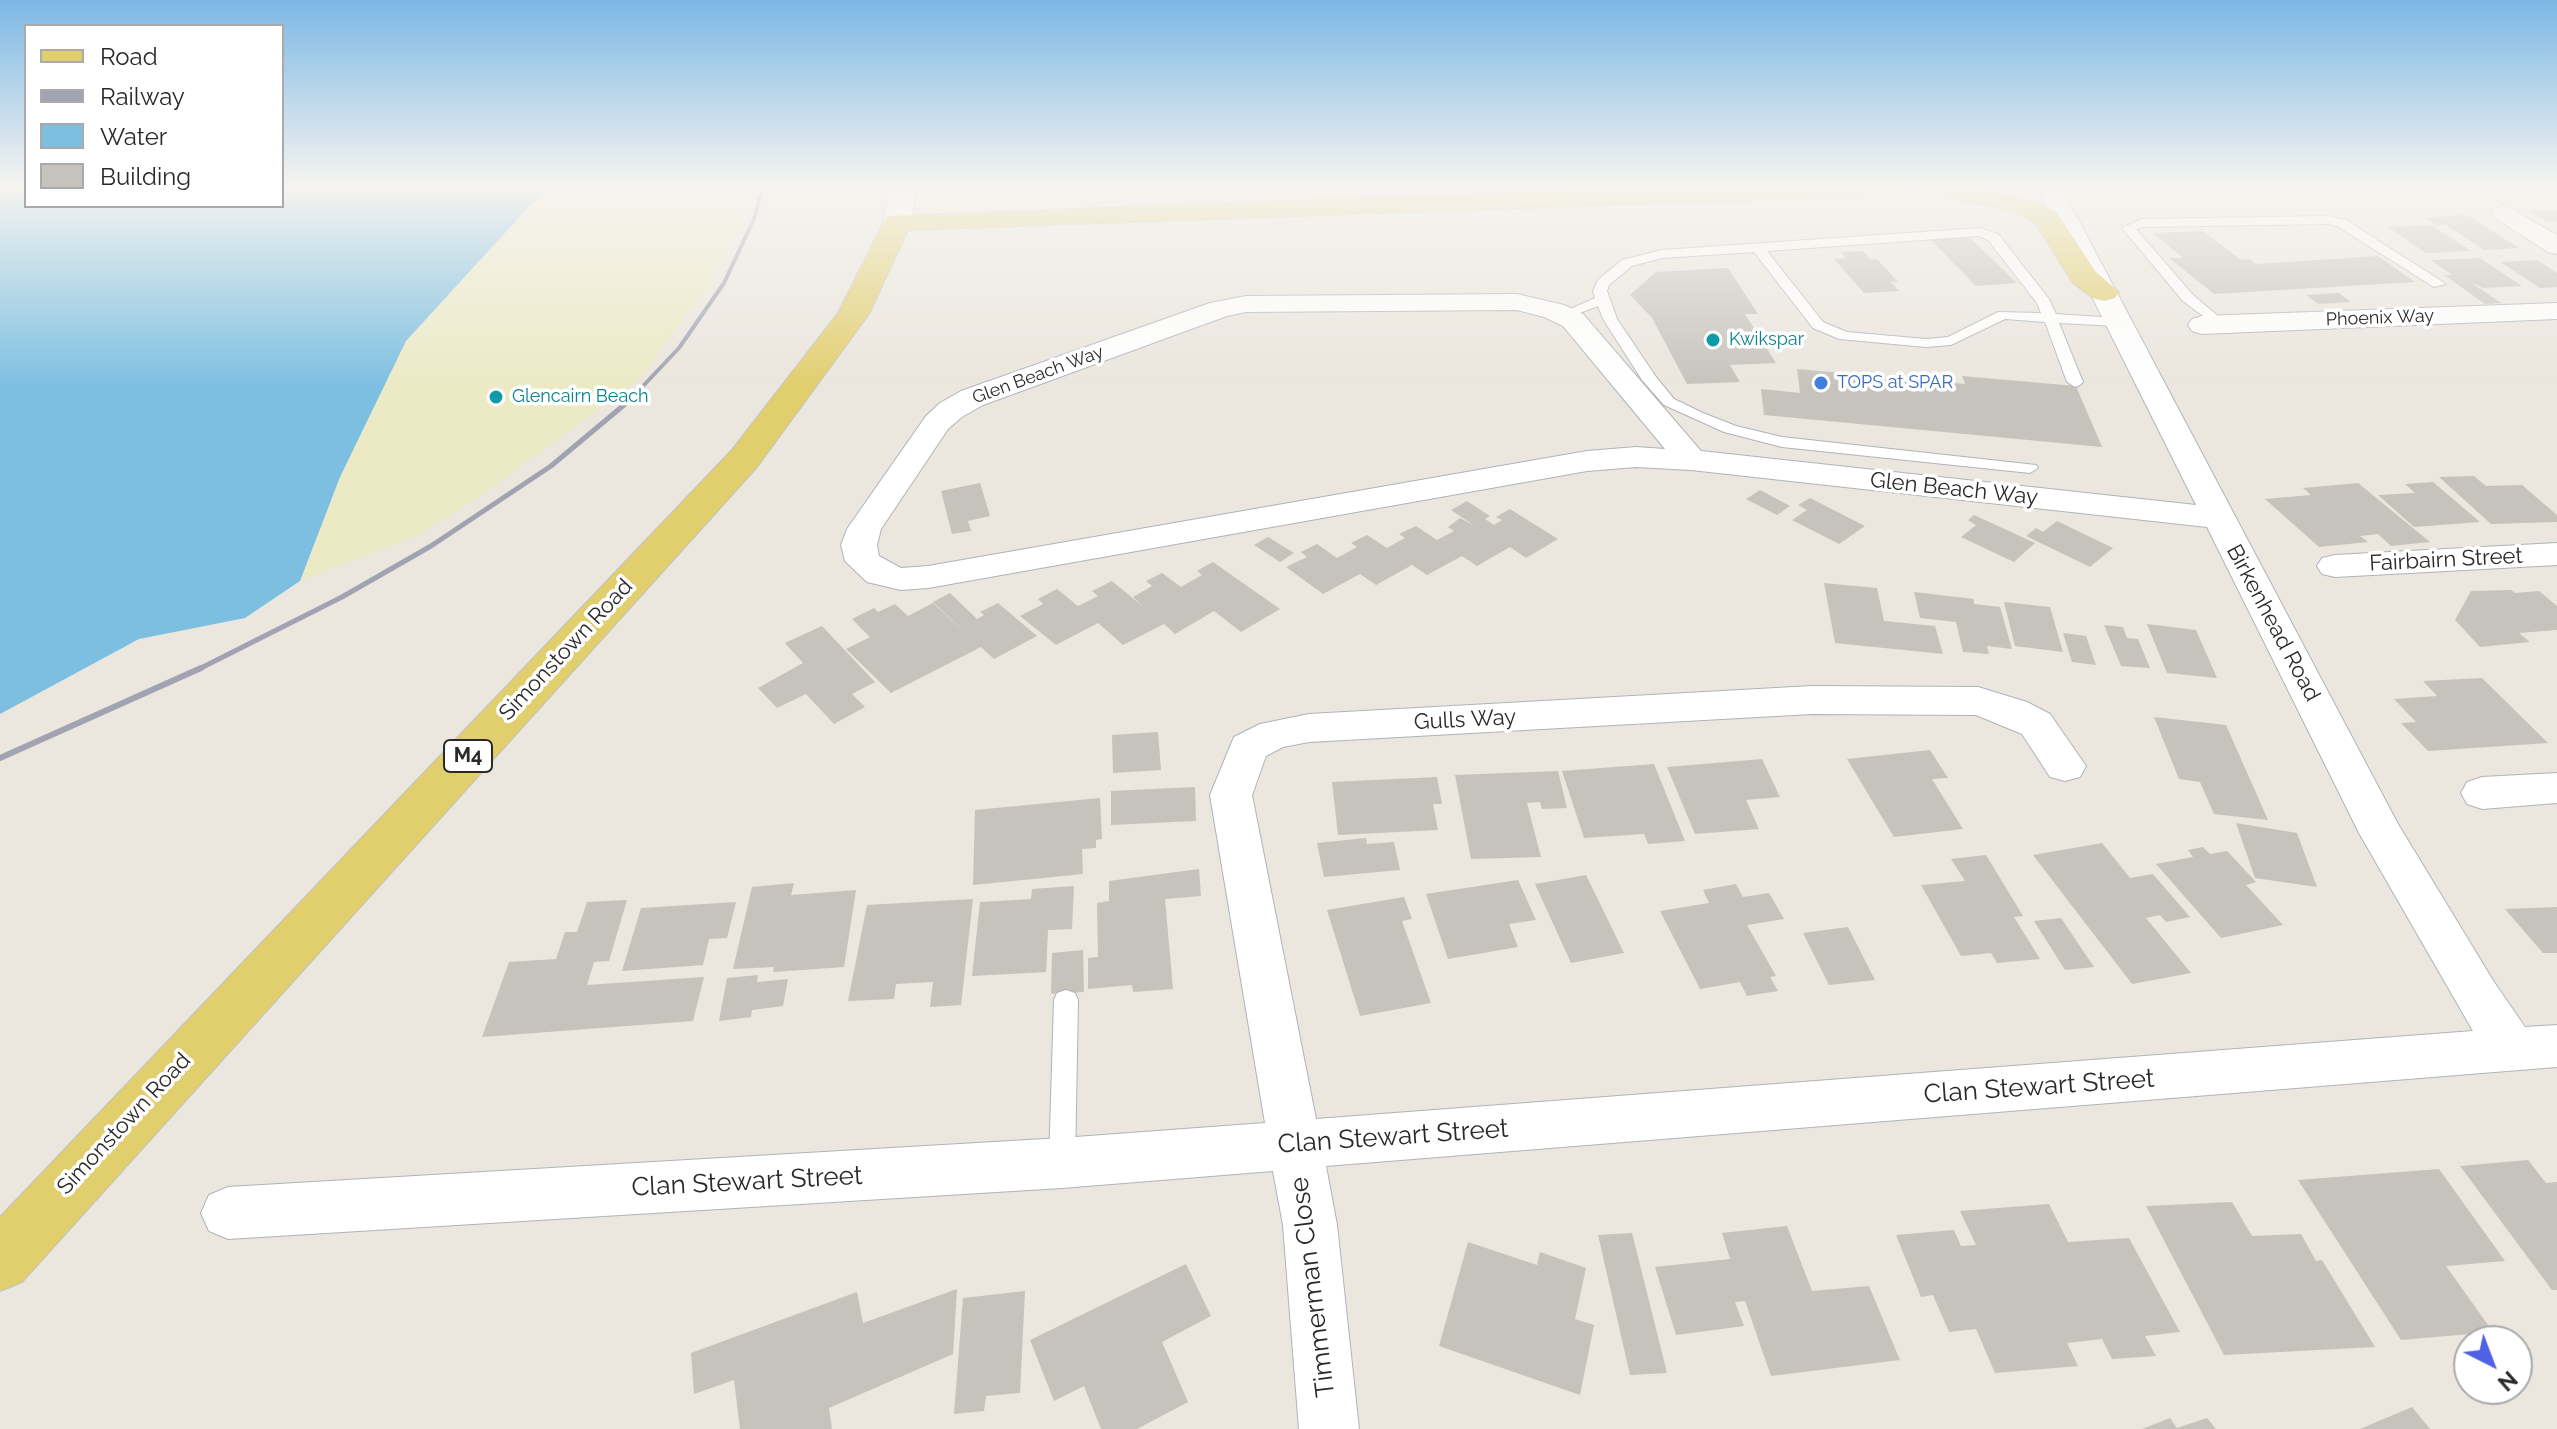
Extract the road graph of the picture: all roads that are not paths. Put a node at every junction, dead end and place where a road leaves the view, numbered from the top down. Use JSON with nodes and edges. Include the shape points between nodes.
{"nodes":[{"id":1,"x":885,"y":254,"type":"edge"},
{"id":2,"x":1681,"y":254,"type":"edge"},
{"id":3,"x":1763,"y":254,"type":"edge"},
{"id":4,"x":2006,"y":254,"type":"edge"},
{"id":5,"x":2069,"y":254,"type":"edge"},
{"id":6,"x":2084,"y":254,"type":"edge"},
{"id":7,"x":2150,"y":254,"type":"edge"},
{"id":8,"x":2390,"y":254,"type":"edge"},
{"id":9,"x":2439,"y":284,"type":"dead end"},
{"id":10,"x":2104,"y":292,"type":"junction"},
{"id":11,"x":1602,"y":300,"type":"junction"},
{"id":12,"x":2557,"y":311,"type":"edge"},
{"id":13,"x":1564,"y":315,"type":"junction"},
{"id":14,"x":2051,"y":318,"type":"junction"},
{"id":15,"x":2116,"y":322,"type":"junction"},
{"id":16,"x":2211,"y":325,"type":"joint"},
{"id":17,"x":2075,"y":382,"type":"dead end"},
{"id":18,"x":1691,"y":460,"type":"junction"},
{"id":19,"x":2030,"y":468,"type":"dead end"},
{"id":20,"x":2217,"y":518,"type":"junction"},
{"id":21,"x":2557,"y":554,"type":"edge"},
{"id":22,"x":2335,"y":566,"type":"dead end"},
{"id":23,"x":2065,"y":766,"type":"dead end"},
{"id":24,"x":2557,"y":788,"type":"edge"},
{"id":25,"x":2482,"y":793,"type":"dead end"},
{"id":26,"x":1066,"y":1000,"type":"dead end"},
{"id":27,"x":2535,"y":1049,"type":"edge"},
{"id":28,"x":1294,"y":1145,"type":"junction"},
{"id":29,"x":1062,"y":1163,"type":"junction"},
{"id":30,"x":228,"y":1213,"type":"dead end"},
{"id":31,"x":0,"y":1261,"type":"edge"},
{"id":32,"x":1329,"y":1429,"type":"edge"}],
"edges":[{"from":1,"to":31,"type":"main road","name":"Simonstown Road","number":"M4","via":[[853,314],[744,459]]},
{"from":2,"to":11,"type":"lane","via":[[1639,258],[1614,271],[1603,283]]},
{"from":3,"to":14,"type":"lane","via":[[1818,325],[1844,336],[1938,343],[1959,339],[2003,315]]},
{"from":4,"to":14,"type":"lane"},
{"from":5,"to":10,"type":"main road","via":[[2084,277]]},
{"from":6,"to":10,"type":"street","name":"Birkenhead Road"},
{"from":7,"to":16,"type":"lane"},
{"from":8,"to":9,"type":"lane"},
{"from":10,"to":15,"type":"street","name":"Birkenhead Road"},
{"from":11,"to":13,"type":"lane"},
{"from":11,"to":19,"type":"lane","via":[[1669,402],[1730,429],[1814,446]]},
{"from":12,"to":16,"type":"street","name":"Phoenix Way"},
{"from":13,"to":18,"type":"street","name":"Glen Beach Way","via":[[1584,331]]},
{"from":13,"to":18,"type":"street","name":"Glen Beach Way","via":[[1517,302],[1258,303],[1220,309],[951,410],[864,529],[859,545],[863,561],[890,577],[928,577],[1587,461]]},
{"from":14,"to":15,"type":"lane"},
{"from":14,"to":17,"type":"lane"},
{"from":15,"to":20,"type":"street","name":"Birkenhead Road"},
{"from":18,"to":20,"type":"street","name":"Glen Beach Way"},
{"from":20,"to":27,"type":"street","name":"Birkenhead Road","via":[[2381,833]]},
{"from":21,"to":22,"type":"street","name":"Fairbairn Street"},
{"from":23,"to":28,"type":"street","name":"Gulls Way","via":[[2036,724],[1978,701],[1812,700],[1274,734],[1248,747],[1231,795]]},
{"from":24,"to":25,"type":"street"},
{"from":26,"to":29,"type":"lane"},
{"from":27,"to":28,"type":"street","name":"Clan Stewart Street"},
{"from":28,"to":29,"type":"street","name":"Clan Stewart Street"},
{"from":28,"to":32,"type":"street","name":"Timmerman Close","via":[[1310,1225]]},
{"from":29,"to":30,"type":"street","name":"Clan Stewart Street"}]}
